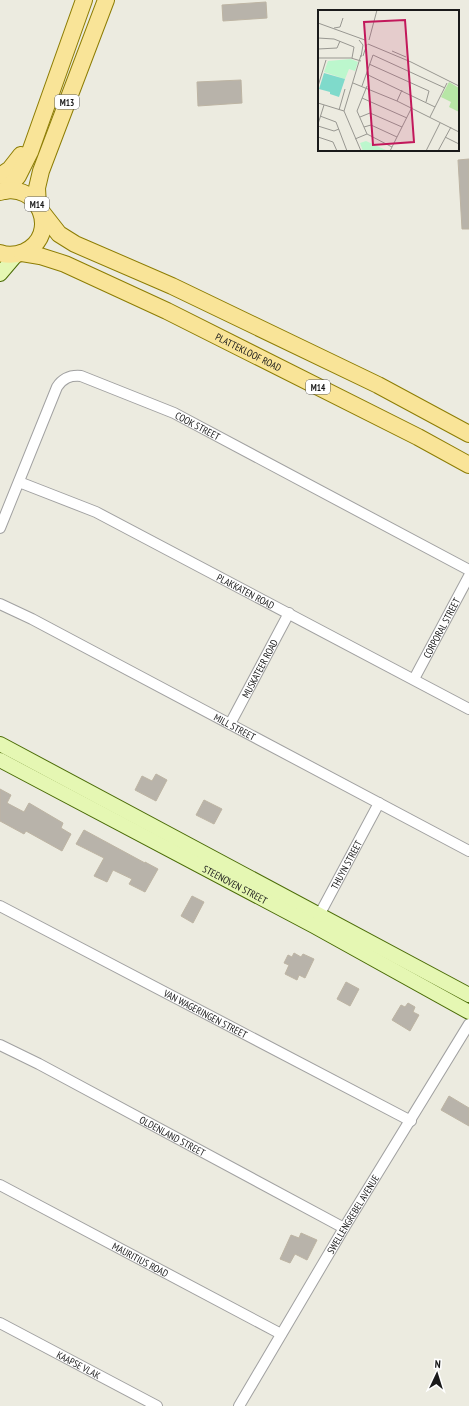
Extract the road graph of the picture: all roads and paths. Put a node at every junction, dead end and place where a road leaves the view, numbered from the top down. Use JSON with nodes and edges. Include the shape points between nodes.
{"nodes":[{"id":1,"x":84,"y":0,"type":"edge"},
{"id":2,"x":106,"y":0,"type":"edge"},
{"id":3,"x":2,"y":186,"type":"edge"},
{"id":4,"x":39,"y":208,"type":"junction"},
{"id":5,"x":0,"y":253,"type":"edge"},
{"id":6,"x":20,"y":253,"type":"junction"},
{"id":7,"x":0,"y":274,"type":"edge"},
{"id":8,"x":469,"y":434,"type":"edge"},
{"id":9,"x":469,"y":465,"type":"edge"},
{"id":10,"x":19,"y":482,"type":"junction"},
{"id":11,"x":0,"y":528,"type":"edge"},
{"id":12,"x":469,"y":570,"type":"edge"},
{"id":13,"x":469,"y":576,"type":"edge"},
{"id":14,"x":0,"y":604,"type":"edge"},
{"id":15,"x":289,"y":613,"type":"junction"},
{"id":16,"x":414,"y":679,"type":"junction"},
{"id":17,"x":469,"y":709,"type":"edge"},
{"id":18,"x":230,"y":724,"type":"junction"},
{"id":19,"x":0,"y":744,"type":"edge"},
{"id":20,"x":0,"y":760,"type":"edge"},
{"id":21,"x":379,"y":803,"type":"junction"},
{"id":22,"x":469,"y":851,"type":"edge"},
{"id":23,"x":0,"y":906,"type":"edge"},
{"id":24,"x":317,"y":920,"type":"junction"},
{"id":25,"x":469,"y":995,"type":"edge"},
{"id":26,"x":469,"y":1012,"type":"edge"},
{"id":27,"x":469,"y":1024,"type":"edge"},
{"id":28,"x":0,"y":1045,"type":"edge"},
{"id":29,"x":411,"y":1121,"type":"junction"},
{"id":30,"x":0,"y":1185,"type":"edge"},
{"id":31,"x":344,"y":1228,"type":"junction"},
{"id":32,"x":0,"y":1322,"type":"edge"},
{"id":33,"x":281,"y":1334,"type":"junction"},
{"id":34,"x":157,"y":1406,"type":"edge"},
{"id":35,"x":239,"y":1406,"type":"edge"}],
"edges":[{"from":1,"to":3,"type":"main road","number":"M13","via":[[24,164],[14,181]]},
{"from":2,"to":4,"type":"main road","number":"M13","via":[[41,171],[37,188]]},
{"from":3,"to":4,"type":"main road","number":"M14","via":[[31,197]]},
{"from":4,"to":6,"type":"main road","number":"M14","via":[[43,222],[41,234],[34,245]]},
{"from":4,"to":8,"type":"main road","number":"M14","via":[[59,234],[75,244],[172,286],[378,385]]},
{"from":5,"to":6,"type":"main road","name":"PLATTEKLOOF ROAD","number":"M14"},
{"from":6,"to":7,"type":"street"},
{"from":6,"to":9,"type":"main road","name":"PLATTEKLOOF ROAD","number":"M14","via":[[65,264],[167,311]]},
{"from":10,"to":11,"type":"street","name":"COOK STREET"},
{"from":10,"to":12,"type":"street","name":"COOK STREET","via":[[57,387],[66,378],[76,375],[174,413]]},
{"from":10,"to":15,"type":"street","name":"PLAKKATEN ROAD","via":[[96,512]]},
{"from":13,"to":16,"type":"street","name":"CORPORAL STREET"},
{"from":14,"to":18,"type":"street","name":"MILL STREET"},
{"from":15,"to":16,"type":"street","name":"PLAKKATEN ROAD"},
{"from":15,"to":18,"type":"street","name":"MUSKATEER ROAD"},
{"from":16,"to":17,"type":"street","name":"PLAKKATEN ROAD"},
{"from":18,"to":21,"type":"street","name":"MILL STREET"},
{"from":19,"to":24,"type":"street","name":"STEENOVEN STREET"},
{"from":20,"to":24,"type":"street","name":"STEENOVEN STREET"},
{"from":21,"to":22,"type":"street","name":"MILL STREET"},
{"from":21,"to":24,"type":"street","name":"THUYN STREET"},
{"from":23,"to":29,"type":"street","name":"VAN WAGERINGEN STREET"},
{"from":24,"to":25,"type":"street","name":"STEENOVEN STREET"},
{"from":24,"to":26,"type":"street","name":"STEENOVEN STREET"},
{"from":27,"to":29,"type":"street","name":"SWELLENGREBEL AVENUE"},
{"from":28,"to":31,"type":"street","name":"OLDENLAND STREET"},
{"from":29,"to":31,"type":"street","name":"SWELLENGREBEL AVENUE"},
{"from":30,"to":33,"type":"street","name":"MAURITIUS ROAD"},
{"from":31,"to":33,"type":"street","name":"SWELLENGREBEL AVENUE"},
{"from":32,"to":34,"type":"street","name":"KAAPSE VLAK"},
{"from":33,"to":35,"type":"street","name":"SWELLENGREBEL AVENUE"}]}
